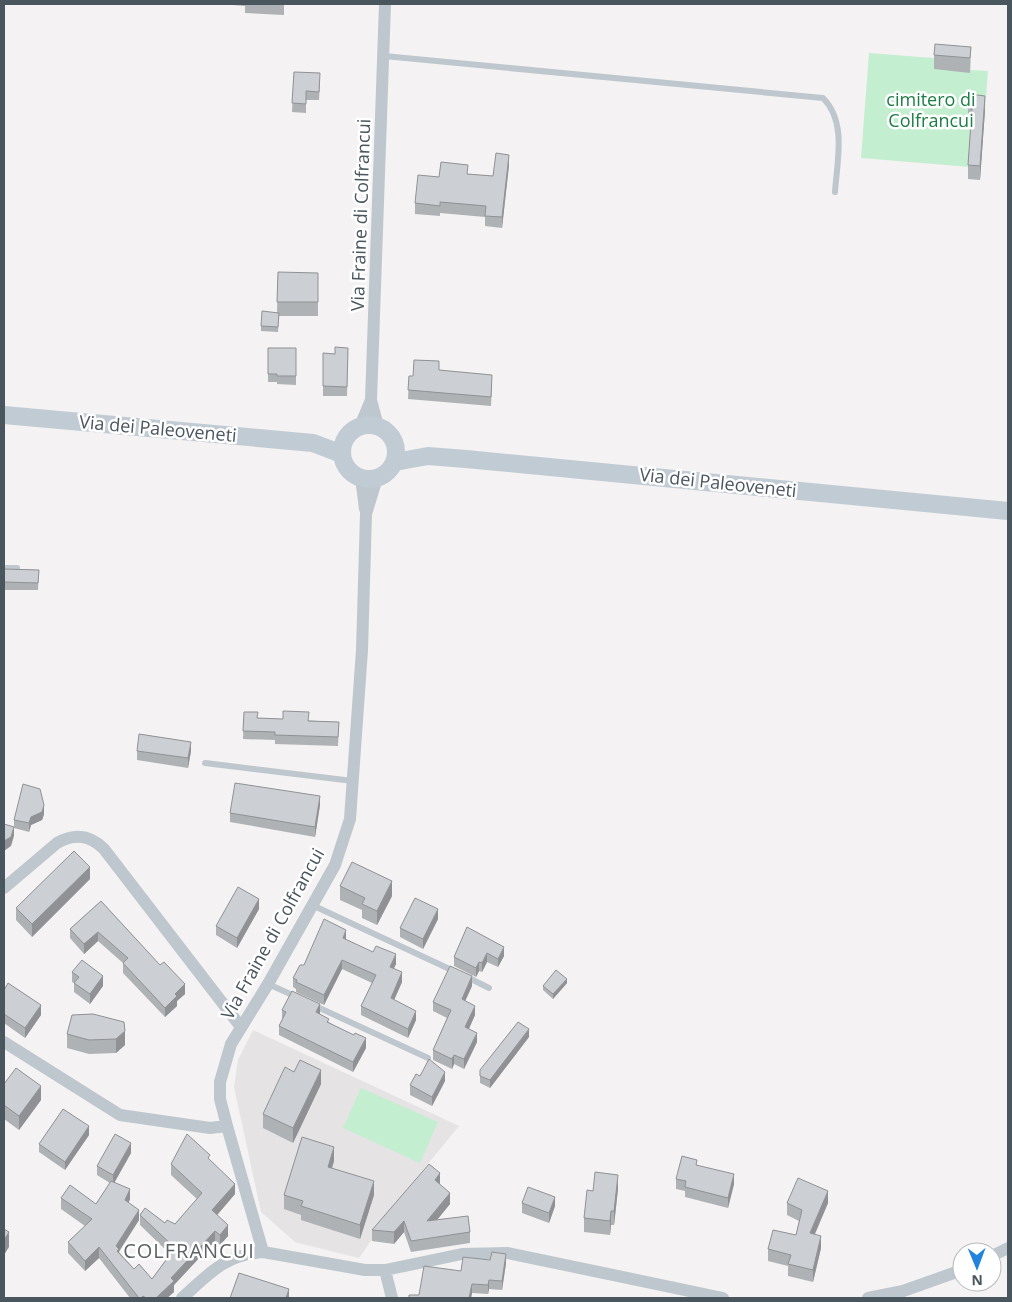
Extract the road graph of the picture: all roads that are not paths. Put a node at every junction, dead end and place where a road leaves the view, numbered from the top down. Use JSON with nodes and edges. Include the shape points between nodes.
{"nodes":[{"id":1,"x":386,"y":4,"type":"edge"},
{"id":2,"x":384,"y":56,"type":"junction"},
{"id":3,"x":835,"y":192,"type":"dead end"},
{"id":4,"x":371,"y":400,"type":"junction"},
{"id":5,"x":4,"y":415,"type":"edge"},
{"id":6,"x":360,"y":426,"type":"junction"},
{"id":7,"x":378,"y":426,"type":"junction"},
{"id":8,"x":344,"y":446,"type":"junction"},
{"id":9,"x":396,"y":453,"type":"junction"},
{"id":10,"x":369,"y":478,"type":"junction"},
{"id":11,"x":1008,"y":511,"type":"edge"},
{"id":12,"x":4,"y":568,"type":"edge"},
{"id":13,"x":17,"y":568,"type":"edge"},
{"id":14,"x":205,"y":763,"type":"dead end"},
{"id":15,"x":353,"y":781,"type":"junction"},
{"id":16,"x":4,"y":888,"type":"edge"},
{"id":17,"x":312,"y":905,"type":"junction"},
{"id":18,"x":268,"y":984,"type":"junction"},
{"id":19,"x":489,"y":988,"type":"dead end"},
{"id":20,"x":241,"y":1027,"type":"junction"},
{"id":21,"x":4,"y":1042,"type":"edge"},
{"id":22,"x":428,"y":1058,"type":"edge"},
{"id":23,"x":227,"y":1126,"type":"junction"},
{"id":24,"x":263,"y":1252,"type":"junction"},
{"id":25,"x":385,"y":1270,"type":"junction"},
{"id":26,"x":952,"y":1274,"type":"edge"},
{"id":27,"x":903,"y":1295,"type":"edge"},
{"id":28,"x":182,"y":1298,"type":"edge"},
{"id":29,"x":392,"y":1298,"type":"edge"},
{"id":30,"x":723,"y":1298,"type":"edge"},
{"id":31,"x":868,"y":1298,"type":"edge"}],
"edges":[{"from":1,"to":2,"type":"street","name":"Via Fraine di Colfrancui"},
{"from":2,"to":3,"type":"lane","via":[[823,98],[836,114],[839,127]]},
{"from":2,"to":4,"type":"street","name":"Via Fraine di Colfrancui"},
{"from":4,"to":6,"type":"street","name":"Via Fraine di Colfrancui"},
{"from":4,"to":7,"type":"street"},
{"from":5,"to":8,"type":"main road","name":"Via dei Paleoveneti"},
{"from":6,"to":7,"type":"main road"},
{"from":6,"to":8,"type":"main road","name":"Via dei Paleoveneti"},
{"from":7,"to":9,"type":"main road","name":"Via dei Paleoveneti","via":[[392,436]]},
{"from":8,"to":10,"type":"main road","via":[[348,469]]},
{"from":9,"to":10,"type":"main road","via":[[391,469]]},
{"from":9,"to":11,"type":"main road","name":"Via dei Paleoveneti"},
{"from":10,"to":15,"type":"street","name":"Via Fraine di Colfrancui"},
{"from":12,"to":13,"type":"lane"},
{"from":14,"to":15,"type":"lane"},
{"from":15,"to":17,"type":"street","name":"Via Fraine di Colfrancui","via":[[350,819],[335,865]]},
{"from":16,"to":20,"type":"street","via":[[66,838],[75,836],[95,840]]},
{"from":17,"to":18,"type":"street","name":"Via Fraine di Colfrancui"},
{"from":17,"to":19,"type":"lane"},
{"from":18,"to":20,"type":"street","name":"Via Fraine di Colfrancui"},
{"from":18,"to":22,"type":"lane"},
{"from":20,"to":23,"type":"street","name":"Via Fraine di Colfrancui","via":[[223,1066],[220,1082],[220,1099]]},
{"from":21,"to":23,"type":"street","via":[[112,1112],[210,1128]]},
{"from":23,"to":24,"type":"street","name":"Via Fraine di Colfrancui"},
{"from":24,"to":25,"type":"street","via":[[365,1270]]},
{"from":24,"to":28,"type":"street","via":[[230,1258]]},
{"from":25,"to":29,"type":"street"},
{"from":25,"to":30,"type":"street","via":[[462,1254],[508,1252]]},
{"from":26,"to":27,"type":"street"},
{"from":27,"to":31,"type":"street"}]}
